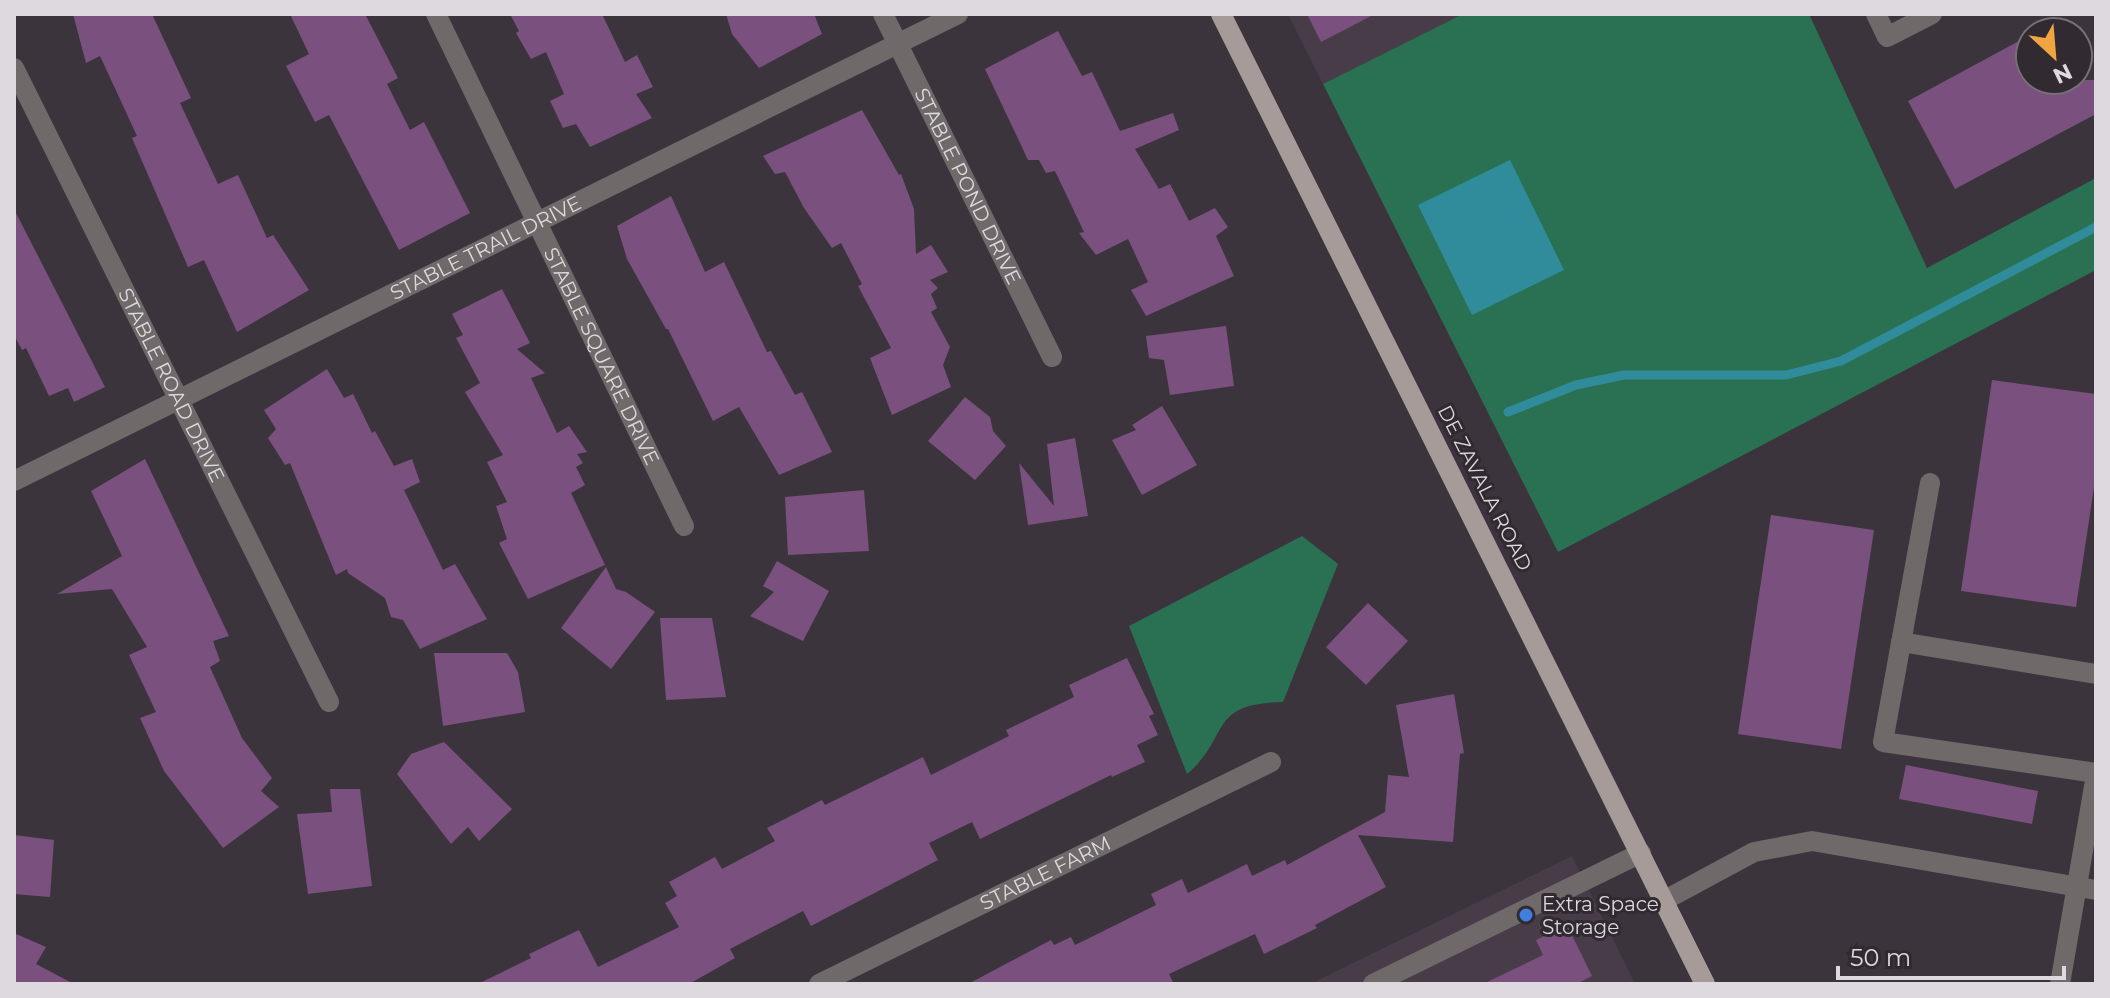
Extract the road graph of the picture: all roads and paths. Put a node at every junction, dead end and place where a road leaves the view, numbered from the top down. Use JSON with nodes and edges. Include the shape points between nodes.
{"nodes":[{"id":1,"x":436,"y":14,"type":"edge"},
{"id":2,"x":883,"y":14,"type":"edge"},
{"id":3,"x":958,"y":14,"type":"edge"},
{"id":4,"x":1221,"y":14,"type":"edge"},
{"id":5,"x":1876,"y":14,"type":"edge"},
{"id":6,"x":1932,"y":14,"type":"edge"},
{"id":7,"x":898,"y":44,"type":"junction"},
{"id":8,"x":14,"y":68,"type":"edge"},
{"id":9,"x":538,"y":221,"type":"junction"},
{"id":10,"x":1052,"y":357,"type":"dead end"},
{"id":11,"x":178,"y":400,"type":"junction"},
{"id":12,"x":14,"y":481,"type":"edge"},
{"id":13,"x":1930,"y":483,"type":"dead end"},
{"id":14,"x":684,"y":526,"type":"dead end"},
{"id":15,"x":1901,"y":642,"type":"junction"},
{"id":16,"x":2096,"y":674,"type":"edge"},
{"id":17,"x":329,"y":702,"type":"dead end"},
{"id":18,"x":1271,"y":762,"type":"dead end"},
{"id":19,"x":2096,"y":774,"type":"edge"},
{"id":20,"x":1641,"y":853,"type":"junction"},
{"id":21,"x":2075,"y":886,"type":"junction"},
{"id":22,"x":2096,"y":890,"type":"edge"},
{"id":23,"x":1665,"y":900,"type":"junction"},
{"id":24,"x":819,"y":984,"type":"edge"},
{"id":25,"x":1373,"y":984,"type":"edge"},
{"id":26,"x":1705,"y":984,"type":"edge"},
{"id":27,"x":2060,"y":984,"type":"edge"}],
"edges":[{"from":1,"to":9,"type":"street","name":"STABLE SQUARE DRIVE"},
{"from":2,"to":7,"type":"street","name":"STABLE POND DRIVE"},
{"from":3,"to":7,"type":"street","name":"STABLE TRAIL DRIVE"},
{"from":4,"to":20,"type":"main road","name":"DE ZAVALA ROAD"},
{"from":5,"to":6,"type":"street","via":[[1887,37]]},
{"from":7,"to":9,"type":"street","name":"STABLE TRAIL DRIVE"},
{"from":7,"to":10,"type":"street","name":"STABLE POND DRIVE"},
{"from":8,"to":11,"type":"street","name":"STABLE ROAD DRIVE"},
{"from":9,"to":11,"type":"street","name":"STABLE TRAIL DRIVE"},
{"from":9,"to":14,"type":"street","name":"STABLE SQUARE DRIVE"},
{"from":11,"to":12,"type":"street","name":"STABLE TRAIL DRIVE"},
{"from":11,"to":17,"type":"street","name":"STABLE ROAD DRIVE"},
{"from":13,"to":15,"type":"street"},
{"from":15,"to":16,"type":"street"},
{"from":15,"to":19,"type":"street","via":[[1883,742]]},
{"from":18,"to":24,"type":"street","name":"STABLE FARM"},
{"from":19,"to":21,"type":"street"},
{"from":20,"to":23,"type":"main road","name":"DE ZAVALA ROAD"},
{"from":20,"to":25,"type":"street"},
{"from":21,"to":22,"type":"street"},
{"from":21,"to":23,"type":"street","via":[[1812,841],[1754,852]]},
{"from":21,"to":27,"type":"street"},
{"from":23,"to":26,"type":"main road","name":"DE ZAVALA ROAD"}]}
